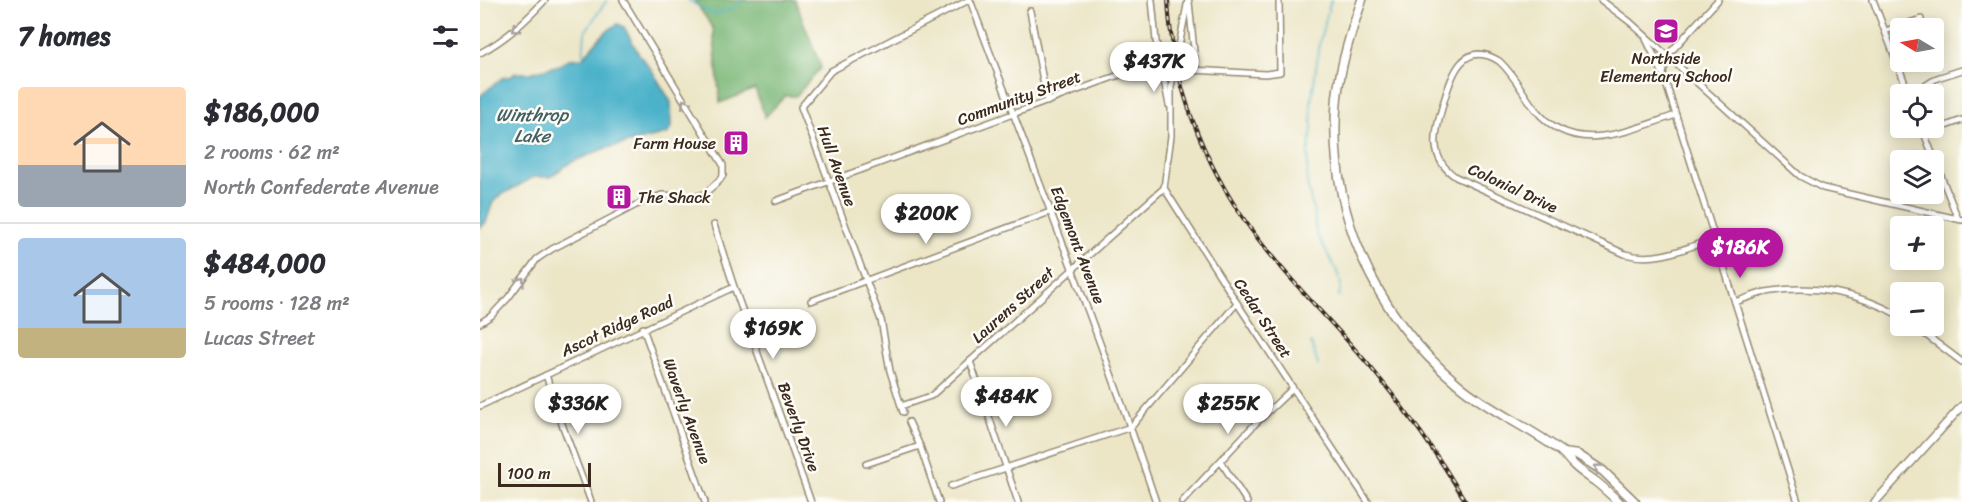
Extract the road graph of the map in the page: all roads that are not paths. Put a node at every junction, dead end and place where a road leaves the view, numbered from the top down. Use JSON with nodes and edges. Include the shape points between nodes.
{"nodes":[{"id":1,"x":546,"y":0,"type":"edge"},
{"id":2,"x":623,"y":0,"type":"edge"},
{"id":3,"x":969,"y":0,"type":"edge"},
{"id":4,"x":1152,"y":0,"type":"edge"},
{"id":5,"x":1188,"y":0,"type":"edge"},
{"id":6,"x":1279,"y":0,"type":"edge"},
{"id":7,"x":1362,"y":0,"type":"edge"},
{"id":8,"x":1601,"y":0,"type":"edge"},
{"id":9,"x":1718,"y":0,"type":"edge"},
{"id":10,"x":1873,"y":0,"type":"edge"},
{"id":11,"x":1030,"y":11,"type":"dead end"},
{"id":12,"x":1890,"y":29,"type":"edge"},
{"id":13,"x":1885,"y":30,"type":"junction"},
{"id":14,"x":1644,"y":35,"type":"junction"},
{"id":15,"x":480,"y":53,"type":"edge"},
{"id":16,"x":1178,"y":53,"type":"junction"},
{"id":17,"x":1159,"y":55,"type":"junction"},
{"id":18,"x":1667,"y":56,"type":"junction"},
{"id":19,"x":1161,"y":69,"type":"junction"},
{"id":20,"x":1174,"y":69,"type":"junction"},
{"id":21,"x":1962,"y":70,"type":"edge"},
{"id":22,"x":1196,"y":71,"type":"junction"},
{"id":23,"x":1663,"y":74,"type":"junction"},
{"id":24,"x":1906,"y":84,"type":"edge"},
{"id":25,"x":1927,"y":84,"type":"edge"},
{"id":26,"x":1171,"y":87,"type":"junction"},
{"id":27,"x":1047,"y":102,"type":"junction"},
{"id":28,"x":1170,"y":111,"type":"junction"},
{"id":29,"x":1014,"y":115,"type":"junction"},
{"id":30,"x":1676,"y":115,"type":"junction"},
{"id":31,"x":1962,"y":120,"type":"edge"},
{"id":32,"x":1944,"y":127,"type":"edge"},
{"id":33,"x":1926,"y":138,"type":"edge"},
{"id":34,"x":828,"y":182,"type":"junction"},
{"id":35,"x":1164,"y":188,"type":"junction"},
{"id":36,"x":776,"y":201,"type":"dead end"},
{"id":37,"x":1050,"y":212,"type":"junction"},
{"id":38,"x":1960,"y":220,"type":"edge"},
{"id":39,"x":714,"y":225,"type":"dead end"},
{"id":40,"x":1715,"y":238,"type":"junction"},
{"id":41,"x":1074,"y":268,"type":"junction"},
{"id":42,"x":865,"y":280,"type":"junction"},
{"id":43,"x":734,"y":287,"type":"junction"},
{"id":44,"x":811,"y":301,"type":"dead end"},
{"id":45,"x":1735,"y":302,"type":"junction"},
{"id":46,"x":1237,"y":303,"type":"junction"},
{"id":47,"x":1890,"y":312,"type":"edge"},
{"id":48,"x":480,"y":322,"type":"edge"},
{"id":49,"x":644,"y":328,"type":"junction"},
{"id":50,"x":1927,"y":336,"type":"edge"},
{"id":51,"x":970,"y":361,"type":"junction"},
{"id":52,"x":1962,"y":362,"type":"edge"},
{"id":53,"x":546,"y":375,"type":"junction"},
{"id":54,"x":1293,"y":388,"type":"junction"},
{"id":55,"x":480,"y":406,"type":"edge"},
{"id":56,"x":1962,"y":406,"type":"edge"},
{"id":57,"x":902,"y":409,"type":"joint"},
{"id":58,"x":909,"y":422,"type":"dead end"},
{"id":59,"x":1131,"y":427,"type":"junction"},
{"id":60,"x":920,"y":446,"type":"junction"},
{"id":61,"x":1563,"y":453,"type":"junction"},
{"id":62,"x":1221,"y":462,"type":"junction"},
{"id":63,"x":866,"y":464,"type":"dead end"},
{"id":64,"x":1007,"y":468,"type":"junction"},
{"id":65,"x":951,"y":486,"type":"dead end"},
{"id":66,"x":591,"y":502,"type":"edge"},
{"id":67,"x":705,"y":502,"type":"edge"},
{"id":68,"x":811,"y":502,"type":"edge"},
{"id":69,"x":939,"y":502,"type":"edge"},
{"id":70,"x":1018,"y":502,"type":"edge"},
{"id":71,"x":1156,"y":502,"type":"edge"},
{"id":72,"x":1182,"y":502,"type":"edge"},
{"id":73,"x":1247,"y":502,"type":"edge"},
{"id":74,"x":1368,"y":502,"type":"edge"},
{"id":75,"x":1619,"y":502,"type":"edge"},
{"id":76,"x":1635,"y":502,"type":"edge"},
{"id":77,"x":1798,"y":502,"type":"edge"},
{"id":78,"x":1875,"y":502,"type":"edge"}],
"edges":[{"from":1,"to":15,"type":"street","one_way":true,"via":[[521,25]]},
{"from":48,"to":2,"type":"street","one_way":true,"via":[[508,298],[537,259],[568,238],[662,195],[704,194],[723,175],[723,165]]},
{"from":3,"to":29,"type":"street","name":"Edgemont Avenue"},
{"from":3,"to":34,"type":"street","name":"Hull Avenue","via":[[831,71],[801,107]]},
{"from":4,"to":17,"type":"street"},
{"from":5,"to":16,"type":"street"},
{"from":5,"to":22,"type":"street"},
{"from":6,"to":22,"type":"street","name":"Community Street","via":[[1280,72]]},
{"from":7,"to":61,"type":"main road","via":[[1343,61],[1336,119],[1342,196],[1361,258],[1393,314],[1441,369],[1485,405]]},
{"from":8,"to":14,"type":"street"},
{"from":9,"to":18,"type":"street"},
{"from":10,"to":13,"type":"street"},
{"from":11,"to":27,"type":"street"},
{"from":12,"to":13,"type":"street"},
{"from":13,"to":24,"type":"street"},
{"from":14,"to":18,"type":"street"},
{"from":14,"to":23,"type":"street"},
{"from":16,"to":17,"type":"street","via":[[1166,61]]},
{"from":16,"to":19,"type":"street"},
{"from":16,"to":20,"type":"street"},
{"from":17,"to":19,"type":"street"},
{"from":18,"to":23,"type":"street"},
{"from":18,"to":38,"type":"street","via":[[1800,176],[1823,189]]},
{"from":19,"to":20,"type":"street","name":"Community Street"},
{"from":19,"to":26,"type":"street","via":[[1169,74]]},
{"from":19,"to":27,"type":"street","name":"Community Street","via":[[1119,75]]},
{"from":19,"to":28,"type":"street"},
{"from":20,"to":22,"type":"street","name":"Community Street"},
{"from":20,"to":26,"type":"street"},
{"from":21,"to":25,"type":"street"},
{"from":23,"to":30,"type":"street"},
{"from":26,"to":28,"type":"street"},
{"from":27,"to":29,"type":"street","name":"Community Street"},
{"from":28,"to":35,"type":"street"},
{"from":29,"to":34,"type":"street","name":"Community Street"},
{"from":29,"to":37,"type":"street","name":"Edgemont Avenue"},
{"from":30,"to":40,"type":"street"},
{"from":30,"to":40,"type":"street","name":"Colonial Drive","via":[[1605,137],[1569,134],[1540,115],[1499,61],[1479,55],[1464,60],[1454,72],[1436,132],[1436,145],[1442,162],[1456,177],[1625,254],[1657,256]]},
{"from":31,"to":32,"type":"street"},
{"from":33,"to":38,"type":"street"},
{"from":34,"to":36,"type":"street","name":"Community Street"},
{"from":34,"to":42,"type":"street","name":"Hull Avenue"},
{"from":35,"to":41,"type":"street","name":"Laurens Street"},
{"from":35,"to":46,"type":"street","name":"Cedar Street"},
{"from":37,"to":41,"type":"street","name":"Edgemont Avenue"},
{"from":37,"to":42,"type":"street"},
{"from":39,"to":43,"type":"street","name":"Beverly Drive"},
{"from":40,"to":45,"type":"street"},
{"from":41,"to":51,"type":"street","name":"Laurens Street"},
{"from":41,"to":59,"type":"street","name":"Edgemont Avenue"},
{"from":42,"to":44,"type":"street"},
{"from":42,"to":57,"type":"street","name":"Hull Avenue","via":[[881,320]]},
{"from":43,"to":49,"type":"street","name":"Ascot Ridge Road"},
{"from":43,"to":68,"type":"street","name":"Beverly Drive"},
{"from":45,"to":47,"type":"street","via":[[1766,292],[1831,291]]},
{"from":45,"to":77,"type":"street"},
{"from":46,"to":54,"type":"street","name":"Cedar Street"},
{"from":46,"to":59,"type":"street"},
{"from":49,"to":53,"type":"street","name":"Ascot Ridge Road"},
{"from":49,"to":67,"type":"street","name":"Waverly Avenue"},
{"from":50,"to":52,"type":"street"},
{"from":51,"to":57,"type":"street","name":"Laurens Street","via":[[931,396]]},
{"from":51,"to":64,"type":"street"},
{"from":53,"to":55,"type":"street","name":"Ascot Ridge Road"},
{"from":53,"to":66,"type":"street"},
{"from":54,"to":62,"type":"street"},
{"from":54,"to":74,"type":"street","name":"Cedar Street"},
{"from":56,"to":78,"type":"street"},
{"from":58,"to":60,"type":"street"},
{"from":59,"to":64,"type":"street"},
{"from":59,"to":71,"type":"street","name":"Edgemont Avenue"},
{"from":60,"to":63,"type":"street"},
{"from":60,"to":69,"type":"street"},
{"from":61,"to":75,"type":"main road"},
{"from":76,"to":61,"type":"main road","one_way":true,"via":[[1603,471],[1578,455]]},
{"from":62,"to":72,"type":"street"},
{"from":62,"to":73,"type":"street"},
{"from":64,"to":65,"type":"street"},
{"from":64,"to":70,"type":"street"}]}
